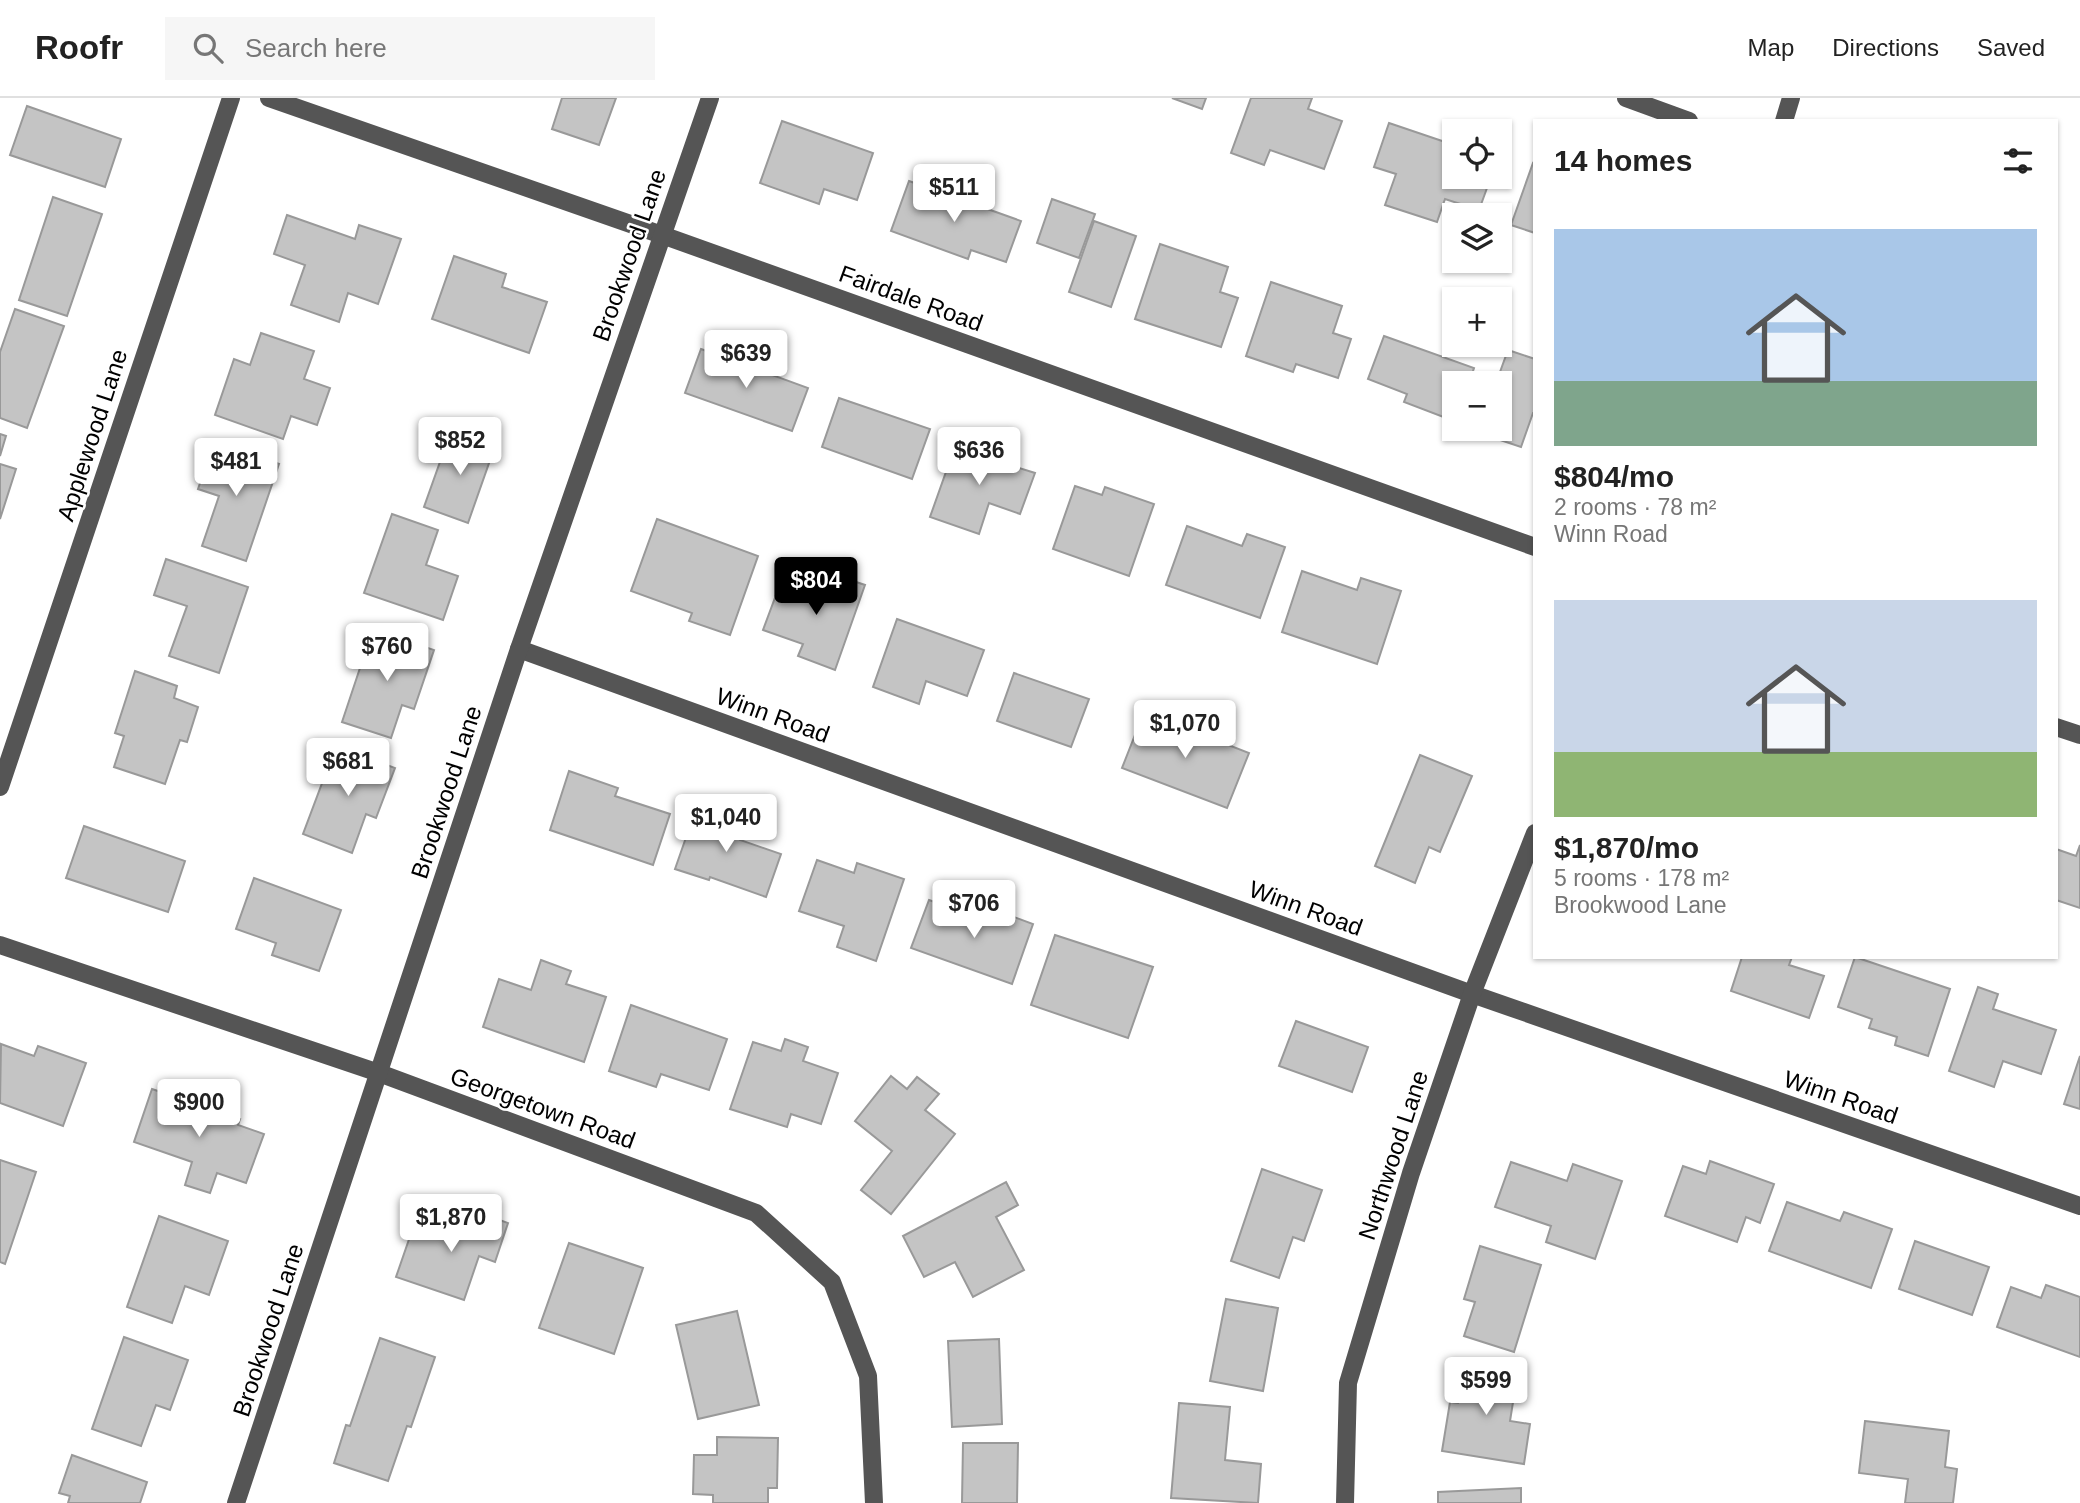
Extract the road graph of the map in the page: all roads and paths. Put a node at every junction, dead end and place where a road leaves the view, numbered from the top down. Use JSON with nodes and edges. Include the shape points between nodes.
{"nodes":[{"id":1,"x":230,"y":98,"type":"edge"},
{"id":2,"x":270,"y":98,"type":"edge"},
{"id":3,"x":710,"y":98,"type":"edge"},
{"id":4,"x":1626,"y":98,"type":"edge"},
{"id":5,"x":1791,"y":98,"type":"edge"},
{"id":6,"x":1684,"y":119,"type":"edge"},
{"id":7,"x":1785,"y":119,"type":"edge"},
{"id":8,"x":662,"y":235,"type":"junction"},
{"id":9,"x":1533,"y":546,"type":"edge"},
{"id":10,"x":519,"y":649,"type":"junction"},
{"id":11,"x":2058,"y":728,"type":"edge"},
{"id":12,"x":2080,"y":735,"type":"edge"},
{"id":13,"x":0,"y":788,"type":"edge"},
{"id":14,"x":1533,"y":838,"type":"edge"},
{"id":15,"x":0,"y":945,"type":"edge"},
{"id":16,"x":1472,"y":994,"type":"junction"},
{"id":17,"x":379,"y":1073,"type":"junction"},
{"id":18,"x":2080,"y":1206,"type":"edge"},
{"id":19,"x":236,"y":1503,"type":"edge"},
{"id":20,"x":874,"y":1503,"type":"edge"},
{"id":21,"x":1345,"y":1503,"type":"edge"}],
"edges":[{"from":1,"to":13,"type":"street","name":"Applewood Lane"},
{"from":2,"to":8,"type":"street","name":"Fairdale Road"},
{"from":3,"to":8,"type":"street","name":"Brookwood Lane"},
{"from":4,"to":6,"type":"street"},
{"from":5,"to":7,"type":"street"},
{"from":8,"to":9,"type":"street","name":"Fairdale Road"},
{"from":8,"to":10,"type":"street","name":"Brookwood Lane"},
{"from":10,"to":16,"type":"street","name":"Winn Road"},
{"from":10,"to":17,"type":"street","name":"Brookwood Lane"},
{"from":11,"to":12,"type":"street"},
{"from":14,"to":16,"type":"street","name":"Northwood Lane"},
{"from":15,"to":17,"type":"street","name":"Georgetown Road"},
{"from":16,"to":18,"type":"street","name":"Winn Road"},
{"from":16,"to":21,"type":"street","name":"Northwood Lane","via":[[1411,1173],[1348,1383]]},
{"from":17,"to":19,"type":"street","name":"Brookwood Lane"},
{"from":17,"to":20,"type":"street","name":"Georgetown Road","via":[[757,1213],[832,1282],[867,1376]]}]}
